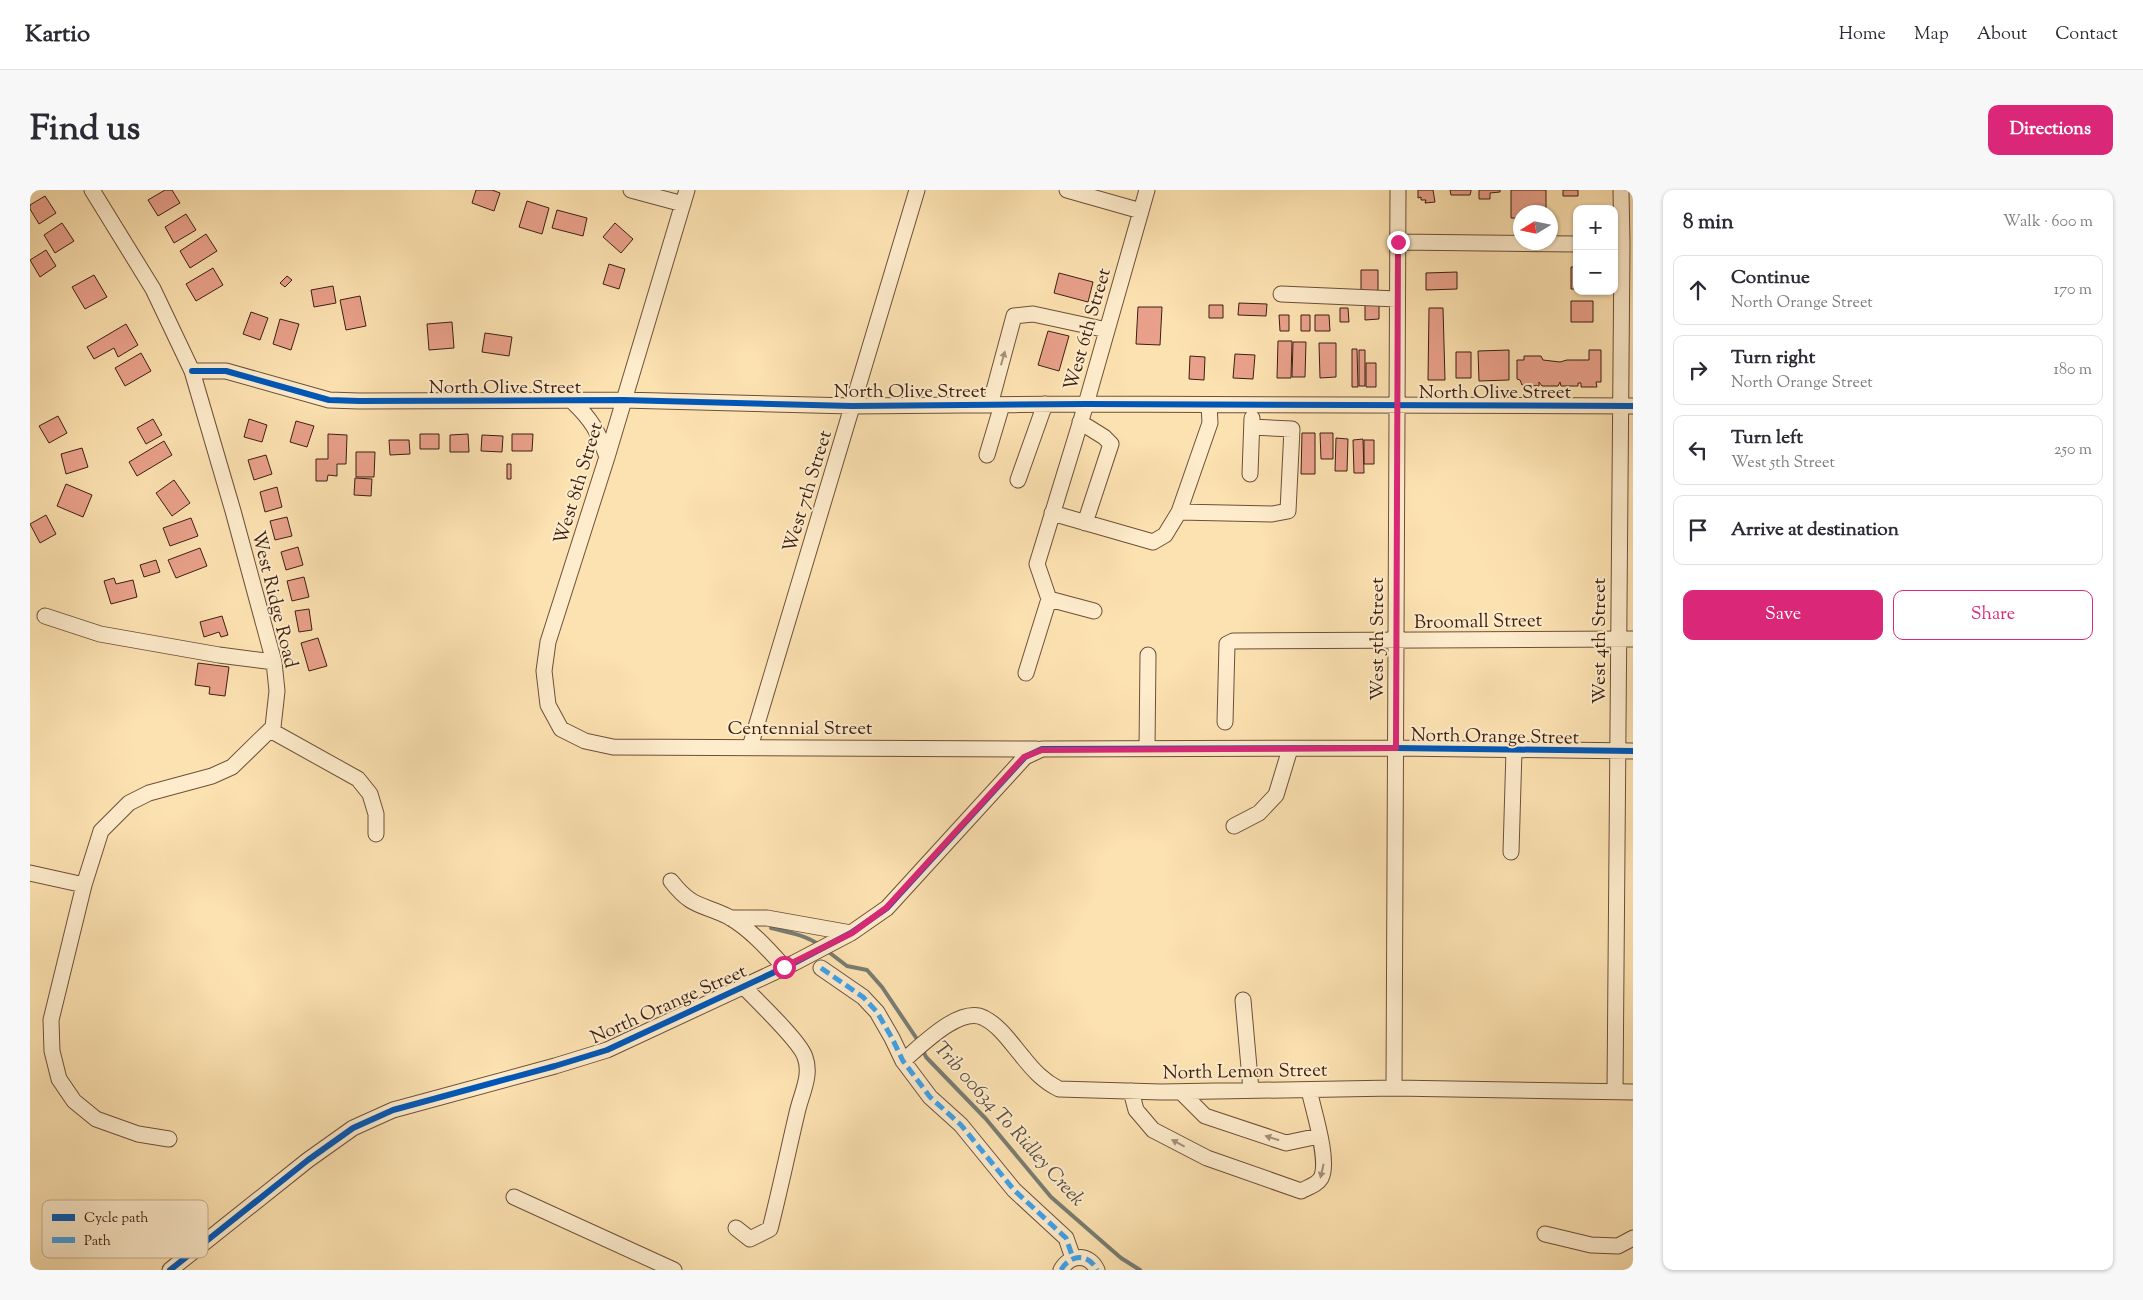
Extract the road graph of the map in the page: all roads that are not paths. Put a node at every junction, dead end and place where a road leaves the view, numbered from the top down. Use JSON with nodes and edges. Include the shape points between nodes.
{"nodes":[{"id":1,"x":92,"y":190,"type":"edge"},
{"id":2,"x":631,"y":190,"type":"edge"},
{"id":3,"x":917,"y":190,"type":"edge"},
{"id":4,"x":1067,"y":190,"type":"edge"},
{"id":5,"x":1146,"y":190,"type":"edge"},
{"id":6,"x":1398,"y":190,"type":"edge"},
{"id":7,"x":1621,"y":190,"type":"edge"},
{"id":8,"x":685,"y":197,"type":"edge"},
{"id":9,"x":1141,"y":211,"type":"junction"},
{"id":10,"x":1398,"y":242,"type":"junction"},
{"id":11,"x":1573,"y":244,"type":"edge"},
{"id":12,"x":1618,"y":244,"type":"edge"},
{"id":13,"x":1281,"y":294,"type":"dead end"},
{"id":14,"x":1397,"y":299,"type":"junction"},
{"id":15,"x":1107,"y":330,"type":"junction"},
{"id":16,"x":192,"y":370,"type":"junction"},
{"id":17,"x":624,"y":400,"type":"junction"},
{"id":18,"x":572,"y":401,"type":"junction"},
{"id":19,"x":1044,"y":404,"type":"junction"},
{"id":20,"x":1086,"y":404,"type":"junction"},
{"id":21,"x":996,"y":405,"type":"junction"},
{"id":22,"x":1209,"y":405,"type":"junction"},
{"id":23,"x":1253,"y":405,"type":"junction"},
{"id":24,"x":852,"y":406,"type":"junction"},
{"id":25,"x":1397,"y":406,"type":"junction"},
{"id":26,"x":1627,"y":406,"type":"edge"},
{"id":27,"x":1080,"y":422,"type":"junction"},
{"id":28,"x":1252,"y":426,"type":"junction"},
{"id":29,"x":987,"y":455,"type":"dead end"},
{"id":30,"x":607,"y":457,"type":"junction"},
{"id":31,"x":1250,"y":474,"type":"dead end"},
{"id":32,"x":1018,"y":480,"type":"dead end"},
{"id":33,"x":1179,"y":512,"type":"junction"},
{"id":34,"x":1626,"y":512,"type":"edge"},
{"id":35,"x":1052,"y":513,"type":"junction"},
{"id":36,"x":1085,"y":523,"type":"junction"},
{"id":37,"x":1049,"y":599,"type":"junction"},
{"id":38,"x":1094,"y":611,"type":"dead end"},
{"id":39,"x":45,"y":616,"type":"dead end"},
{"id":40,"x":1626,"y":639,"type":"edge"},
{"id":41,"x":1396,"y":641,"type":"junction"},
{"id":42,"x":1148,"y":655,"type":"dead end"},
{"id":43,"x":274,"y":662,"type":"junction"},
{"id":44,"x":1026,"y":673,"type":"dead end"},
{"id":45,"x":1226,"y":722,"type":"dead end"},
{"id":46,"x":561,"y":729,"type":"joint"},
{"id":47,"x":270,"y":730,"type":"junction"},
{"id":48,"x":750,"y":747,"type":"junction"},
{"id":49,"x":1396,"y":748,"type":"junction"},
{"id":50,"x":1147,"y":749,"type":"junction"},
{"id":51,"x":1290,"y":749,"type":"junction"},
{"id":52,"x":1042,"y":750,"type":"junction"},
{"id":53,"x":1514,"y":750,"type":"junction"},
{"id":54,"x":1617,"y":751,"type":"junction"},
{"id":55,"x":1633,"y":751,"type":"edge"},
{"id":56,"x":1234,"y":826,"type":"dead end"},
{"id":57,"x":376,"y":834,"type":"dead end"},
{"id":58,"x":1511,"y":852,"type":"dead end"},
{"id":59,"x":30,"y":873,"type":"edge"},
{"id":60,"x":671,"y":880,"type":"dead end"},
{"id":61,"x":84,"y":885,"type":"junction"},
{"id":62,"x":730,"y":918,"type":"junction"},
{"id":63,"x":852,"y":933,"type":"junction"},
{"id":64,"x":784,"y":967,"type":"junction"},
{"id":65,"x":821,"y":968,"type":"dead end"},
{"id":66,"x":742,"y":985,"type":"junction"},
{"id":67,"x":1243,"y":1000,"type":"dead end"},
{"id":68,"x":909,"y":1056,"type":"junction"},
{"id":69,"x":1394,"y":1088,"type":"junction"},
{"id":70,"x":1251,"y":1090,"type":"junction"},
{"id":71,"x":1309,"y":1090,"type":"junction"},
{"id":72,"x":1131,"y":1091,"type":"junction"},
{"id":73,"x":1181,"y":1092,"type":"junction"},
{"id":74,"x":1615,"y":1092,"type":"junction"},
{"id":75,"x":1633,"y":1092,"type":"edge"},
{"id":76,"x":1319,"y":1136,"type":"junction"},
{"id":77,"x":169,"y":1139,"type":"dead end"},
{"id":78,"x":514,"y":1197,"type":"dead end"},
{"id":79,"x":736,"y":1228,"type":"dead end"},
{"id":80,"x":1545,"y":1234,"type":"dead end"},
{"id":81,"x":1633,"y":1238,"type":"edge"},
{"id":82,"x":208,"y":1240,"type":"edge"},
{"id":83,"x":185,"y":1258,"type":"edge"},
{"id":84,"x":1074,"y":1258,"type":"junction"},
{"id":85,"x":170,"y":1270,"type":"edge"},
{"id":86,"x":674,"y":1270,"type":"edge"},
{"id":87,"x":1062,"y":1270,"type":"edge"},
{"id":88,"x":1097,"y":1270,"type":"edge"}],
"edges":[{"from":1,"to":16,"type":"street","name":"West Ridge Road","via":[[153,289]]},
{"from":2,"to":8,"type":"street"},
{"from":3,"to":24,"type":"street","name":"West 7th Street"},
{"from":4,"to":9,"type":"street"},
{"from":5,"to":9,"type":"street","name":"West 6th Street"},
{"from":6,"to":10,"type":"street","name":"West 5th Street"},
{"from":7,"to":12,"type":"street","name":"West 4th Street"},
{"from":8,"to":17,"type":"street","name":"West 8th Street"},
{"from":9,"to":15,"type":"street","name":"West 6th Street"},
{"from":10,"to":11,"type":"street"},
{"from":10,"to":14,"type":"street","name":"West 5th Street"},
{"from":12,"to":26,"type":"street","name":"West 4th Street"},
{"from":13,"to":14,"type":"street"},
{"from":14,"to":25,"type":"street","name":"West 5th Street"},
{"from":15,"to":20,"type":"street","name":"West 6th Street"},
{"from":21,"to":15,"type":"street","one_way":true,"via":[[1014,316],[1033,314]]},
{"from":16,"to":18,"type":"street","name":"North Olive Street","via":[[226,371],[329,400]]},
{"from":16,"to":43,"type":"street","name":"West Ridge Road"},
{"from":17,"to":18,"type":"street","name":"North Olive Street"},
{"from":17,"to":24,"type":"street","name":"North Olive Street"},
{"from":17,"to":30,"type":"street","name":"West 8th Street"},
{"from":18,"to":30,"type":"street","via":[[593,422]]},
{"from":19,"to":20,"type":"street","name":"North Olive Street"},
{"from":19,"to":21,"type":"street","name":"North Olive Street"},
{"from":19,"to":32,"type":"street"},
{"from":20,"to":22,"type":"street","name":"North Olive Street"},
{"from":20,"to":27,"type":"street","name":"West 6th Street"},
{"from":21,"to":24,"type":"street","name":"North Olive Street"},
{"from":21,"to":29,"type":"street"},
{"from":22,"to":23,"type":"street","name":"North Olive Street"},
{"from":22,"to":33,"type":"street","via":[[1210,423]]},
{"from":23,"to":25,"type":"street","name":"North Olive Street"},
{"from":23,"to":28,"type":"street"},
{"from":24,"to":48,"type":"street","name":"West 7th Street"},
{"from":25,"to":26,"type":"street","name":"North Olive Street"},
{"from":25,"to":41,"type":"street","name":"West 5th Street"},
{"from":26,"to":34,"type":"street","name":"West 4th Street"},
{"from":27,"to":35,"type":"street","name":"West 6th Street"},
{"from":27,"to":36,"type":"street","via":[[1112,444]]},
{"from":28,"to":31,"type":"street"},
{"from":28,"to":33,"type":"street","via":[[1292,429],[1288,511],[1272,514]]},
{"from":30,"to":46,"type":"street","name":"West 8th Street","via":[[548,642],[544,671],[548,705]]},
{"from":33,"to":36,"type":"street","via":[[1165,535],[1153,542]]},
{"from":34,"to":40,"type":"street","name":"West 4th Street"},
{"from":35,"to":36,"type":"street"},
{"from":35,"to":37,"type":"street","name":"West 6th Street","via":[[1036,564]]},
{"from":37,"to":38,"type":"street"},
{"from":37,"to":44,"type":"street"},
{"from":39,"to":43,"type":"street","via":[[100,634]]},
{"from":40,"to":41,"type":"street","name":"Broomall Street"},
{"from":40,"to":54,"type":"street","name":"West 4th Street"},
{"from":41,"to":45,"type":"street","name":"Broomall Street","via":[[1233,641],[1228,644]]},
{"from":41,"to":49,"type":"street","name":"West 5th Street"},
{"from":42,"to":50,"type":"street"},
{"from":43,"to":47,"type":"street","name":"West Ridge Road","via":[[277,700]]},
{"from":46,"to":48,"type":"street","name":"Centennial Street","via":[[585,741],[614,747]]},
{"from":47,"to":57,"type":"street","via":[[358,779],[370,794],[376,814]]},
{"from":47,"to":61,"type":"street","via":[[232,768],[149,793],[129,803],[101,831]]},
{"from":48,"to":52,"type":"street","name":"Centennial Street"},
{"from":49,"to":51,"type":"street","name":"North Orange Street"},
{"from":49,"to":53,"type":"street","name":"North Orange Street"},
{"from":49,"to":69,"type":"street","name":"West 5th Street"},
{"from":50,"to":51,"type":"street","name":"North Orange Street"},
{"from":50,"to":52,"type":"street","name":"North Orange Street"},
{"from":51,"to":56,"type":"street","via":[[1276,795],[1259,814]]},
{"from":52,"to":63,"type":"street","name":"North Orange Street","via":[[1024,757],[886,908]]},
{"from":53,"to":54,"type":"street","name":"North Orange Street"},
{"from":53,"to":58,"type":"street"},
{"from":54,"to":55,"type":"street","name":"North Orange Street"},
{"from":54,"to":74,"type":"street","name":"West 4th Street"},
{"from":59,"to":61,"type":"street"},
{"from":60,"to":62,"type":"street","via":[[682,895],[696,905]]},
{"from":61,"to":77,"type":"street","via":[[51,1020],[52,1051],[59,1079],[74,1101],[96,1119],[138,1134]]},
{"from":62,"to":63,"type":"street","via":[[767,918]]},
{"from":62,"to":64,"type":"street"},
{"from":63,"to":64,"type":"street","name":"North Orange Street"},
{"from":64,"to":66,"type":"street","name":"North Orange Street"},
{"from":65,"to":68,"type":"street","via":[[863,997]]},
{"from":66,"to":79,"type":"street","via":[[798,1045],[805,1057],[808,1077],[770,1228],[750,1239]]},
{"from":66,"to":82,"type":"street","name":"North Orange Street","via":[[607,1050],[393,1110],[353,1128]]},
{"from":67,"to":70,"type":"street"},
{"from":68,"to":72,"type":"street","name":"North Lemon Street","via":[[955,1021],[969,1016],[983,1017],[998,1028],[1046,1082],[1059,1089]]},
{"from":68,"to":84,"type":"street","via":[[930,1097],[961,1124],[1014,1190],[1066,1238]]},
{"from":69,"to":71,"type":"street","name":"North Lemon Street"},
{"from":69,"to":74,"type":"street","name":"North Lemon Street"},
{"from":70,"to":71,"type":"street","name":"North Lemon Street"},
{"from":70,"to":73,"type":"street","name":"North Lemon Street"},
{"from":71,"to":76,"type":"street"},
{"from":72,"to":73,"type":"street","name":"North Lemon Street"},
{"from":76,"to":72,"type":"street","one_way":true,"via":[[1324,1160],[1322,1177],[1301,1191],[1207,1158],[1153,1130],[1136,1110]]},
{"from":76,"to":73,"type":"street","one_way":true,"via":[[1286,1143],[1204,1116]]},
{"from":74,"to":75,"type":"street","name":"North Lemon Street"},
{"from":78,"to":86,"type":"street"},
{"from":80,"to":81,"type":"street","via":[[1591,1245],[1618,1246]]},
{"from":83,"to":85,"type":"street","name":"North Orange Street"},
{"from":84,"to":87,"type":"street"},
{"from":84,"to":88,"type":"street","via":[[1086,1258]]}]}
